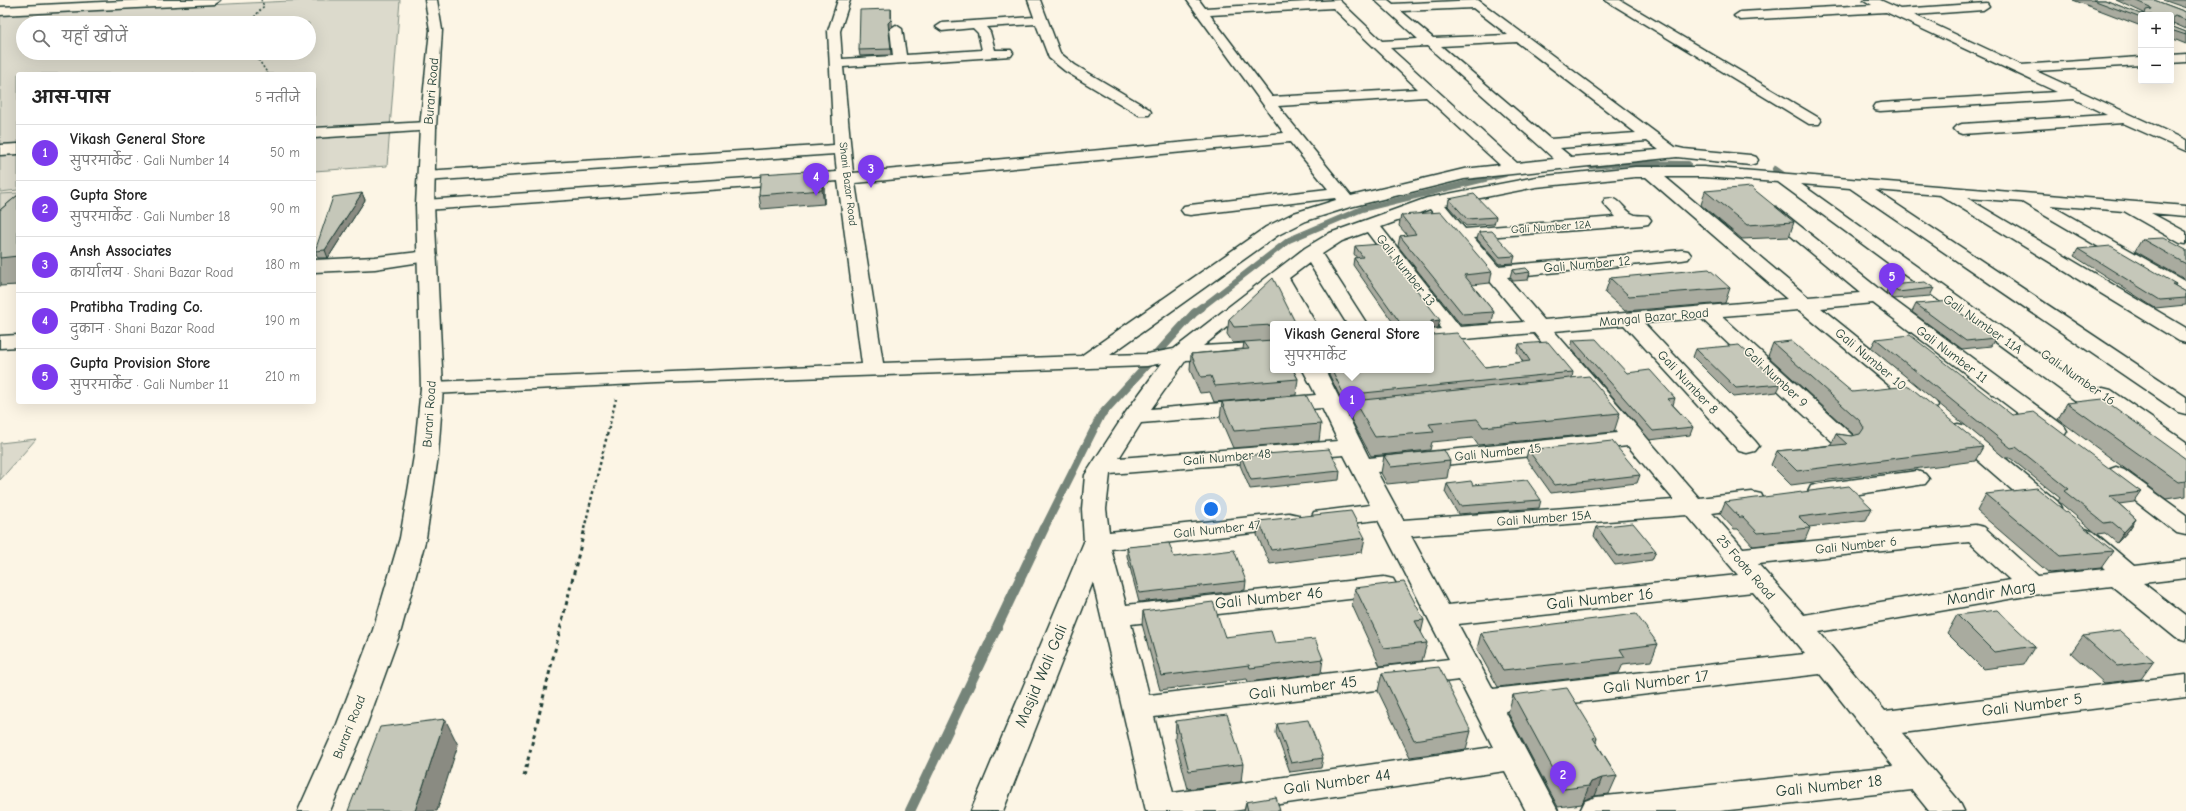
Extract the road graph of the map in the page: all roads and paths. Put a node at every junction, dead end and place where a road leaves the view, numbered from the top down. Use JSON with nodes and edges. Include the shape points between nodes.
{"nodes":[{"id":1,"x":214,"y":0,"type":"edge"},
{"id":2,"x":261,"y":0,"type":"edge"},
{"id":3,"x":431,"y":0,"type":"edge"},
{"id":4,"x":844,"y":0,"type":"edge"},
{"id":5,"x":1034,"y":0,"type":"edge"},
{"id":6,"x":1381,"y":0,"type":"edge"},
{"id":7,"x":1611,"y":0,"type":"edge"},
{"id":8,"x":1870,"y":0,"type":"edge"},
{"id":9,"x":1334,"y":2,"type":"edge"},
{"id":10,"x":1473,"y":2,"type":"edge"},
{"id":11,"x":1198,"y":6,"type":"edge"},
{"id":12,"x":1983,"y":6,"type":"dead end"},
{"id":13,"x":1390,"y":8,"type":"junction"},
{"id":14,"x":0,"y":11,"type":"edge"},
{"id":15,"x":1893,"y":11,"type":"junction"},
{"id":16,"x":255,"y":16,"type":"edge"},
{"id":17,"x":1740,"y":16,"type":"dead end"},
{"id":18,"x":1041,"y":20,"type":"junction"},
{"id":19,"x":986,"y":23,"type":"dead end"},
{"id":20,"x":896,"y":29,"type":"dead end"},
{"id":21,"x":1519,"y":38,"type":"junction"},
{"id":22,"x":1429,"y":42,"type":"junction"},
{"id":23,"x":1377,"y":45,"type":"junction"},
{"id":24,"x":1006,"y":53,"type":"dead end"},
{"id":25,"x":990,"y":54,"type":"junction"},
{"id":26,"x":947,"y":57,"type":"junction"},
{"id":27,"x":2186,"y":58,"type":"edge"},
{"id":28,"x":900,"y":59,"type":"junction"},
{"id":29,"x":2174,"y":59,"type":"edge"},
{"id":30,"x":259,"y":60,"type":"edge"},
{"id":31,"x":2138,"y":61,"type":"edge"},
{"id":32,"x":836,"y":63,"type":"junction"},
{"id":33,"x":2021,"y":68,"type":"junction"},
{"id":34,"x":267,"y":72,"type":"edge"},
{"id":35,"x":1430,"y":93,"type":"junction"},
{"id":36,"x":2079,"y":95,"type":"junction"},
{"id":37,"x":1268,"y":102,"type":"junction"},
{"id":38,"x":1880,"y":107,"type":"dead end"},
{"id":39,"x":1144,"y":112,"type":"dead end"},
{"id":40,"x":2127,"y":118,"type":"junction"},
{"id":41,"x":1814,"y":121,"type":"dead end"},
{"id":42,"x":428,"y":127,"type":"junction"},
{"id":43,"x":1962,"y":128,"type":"dead end"},
{"id":44,"x":316,"y":133,"type":"edge"},
{"id":45,"x":1651,"y":136,"type":"junction"},
{"id":46,"x":1294,"y":137,"type":"junction"},
{"id":47,"x":1546,"y":144,"type":"junction"},
{"id":48,"x":2186,"y":146,"type":"edge"},
{"id":49,"x":16,"y":149,"type":"edge"},
{"id":50,"x":843,"y":149,"type":"junction"},
{"id":51,"x":0,"y":150,"type":"edge"},
{"id":52,"x":1674,"y":152,"type":"junction"},
{"id":53,"x":1567,"y":162,"type":"junction"},
{"id":54,"x":1513,"y":168,"type":"junction"},
{"id":55,"x":1650,"y":172,"type":"junction"},
{"id":56,"x":1724,"y":173,"type":"junction"},
{"id":57,"x":425,"y":176,"type":"junction"},
{"id":58,"x":846,"y":177,"type":"junction"},
{"id":59,"x":1786,"y":178,"type":"junction"},
{"id":60,"x":1854,"y":183,"type":"junction"},
{"id":61,"x":1943,"y":190,"type":"junction"},
{"id":62,"x":2023,"y":197,"type":"junction"},
{"id":63,"x":2186,"y":197,"type":"edge"},
{"id":64,"x":1343,"y":198,"type":"junction"},
{"id":65,"x":1433,"y":202,"type":"junction"},
{"id":66,"x":1611,"y":203,"type":"dead end"},
{"id":67,"x":425,"y":205,"type":"junction"},
{"id":68,"x":2124,"y":206,"type":"junction"},
{"id":69,"x":1190,"y":210,"type":"dead end"},
{"id":70,"x":2186,"y":211,"type":"edge"},
{"id":71,"x":1371,"y":224,"type":"junction"},
{"id":72,"x":1460,"y":234,"type":"junction"},
{"id":73,"x":2186,"y":239,"type":"edge"},
{"id":74,"x":1311,"y":252,"type":"junction"},
{"id":75,"x":1682,"y":255,"type":"dead end"},
{"id":76,"x":428,"y":256,"type":"junction"},
{"id":77,"x":316,"y":266,"type":"edge"},
{"id":78,"x":1492,"y":272,"type":"junction"},
{"id":79,"x":1278,"y":276,"type":"junction"},
{"id":80,"x":2186,"y":290,"type":"edge"},
{"id":81,"x":1883,"y":302,"type":"junction"},
{"id":82,"x":1951,"y":302,"type":"junction"},
{"id":83,"x":1805,"y":304,"type":"junction"},
{"id":84,"x":1707,"y":313,"type":"junction"},
{"id":85,"x":1629,"y":319,"type":"junction"},
{"id":86,"x":1304,"y":321,"type":"edge"},
{"id":87,"x":1355,"y":321,"type":"edge"},
{"id":88,"x":1538,"y":327,"type":"junction"},
{"id":89,"x":1455,"y":334,"type":"junction"},
{"id":90,"x":1434,"y":336,"type":"edge"},
{"id":91,"x":2186,"y":337,"type":"edge"},
{"id":92,"x":16,"y":341,"type":"edge"},
{"id":93,"x":0,"y":342,"type":"edge"},
{"id":94,"x":1270,"y":348,"type":"edge"},
{"id":95,"x":1180,"y":354,"type":"junction"},
{"id":96,"x":1089,"y":360,"type":"junction"},
{"id":97,"x":873,"y":368,"type":"junction"},
{"id":98,"x":1316,"y":373,"type":"edge"},
{"id":99,"x":620,"y":379,"type":"junction"},
{"id":100,"x":432,"y":388,"type":"junction"},
{"id":101,"x":2186,"y":407,"type":"edge"},
{"id":102,"x":1340,"y":408,"type":"junction"},
{"id":103,"x":1134,"y":418,"type":"junction"},
{"id":104,"x":1634,"y":438,"type":"junction"},
{"id":105,"x":1845,"y":441,"type":"edge"},
{"id":106,"x":2072,"y":443,"type":"edge"},
{"id":107,"x":1747,"y":446,"type":"dead end"},
{"id":108,"x":2186,"y":453,"type":"edge"},
{"id":109,"x":1357,"y":456,"type":"junction"},
{"id":110,"x":2098,"y":462,"type":"edge"},
{"id":111,"x":1102,"y":467,"type":"junction"},
{"id":112,"x":2186,"y":471,"type":"edge"},
{"id":113,"x":1917,"y":480,"type":"dead end"},
{"id":114,"x":1802,"y":494,"type":"edge"},
{"id":115,"x":1771,"y":498,"type":"edge"},
{"id":116,"x":1693,"y":507,"type":"junction"},
{"id":117,"x":1390,"y":520,"type":"junction"},
{"id":118,"x":2186,"y":527,"type":"edge"},
{"id":119,"x":1098,"y":542,"type":"junction"},
{"id":120,"x":1738,"y":557,"type":"junction"},
{"id":121,"x":2186,"y":569,"type":"edge"},
{"id":122,"x":2124,"y":576,"type":"junction"},
{"id":123,"x":1422,"y":581,"type":"junction"},
{"id":124,"x":1760,"y":582,"type":"junction"},
{"id":125,"x":2032,"y":586,"type":"junction"},
{"id":126,"x":1115,"y":616,"type":"junction"},
{"id":127,"x":1440,"y":616,"type":"junction"},
{"id":128,"x":1798,"y":626,"type":"junction"},
{"id":129,"x":2186,"y":631,"type":"edge"},
{"id":130,"x":1828,"y":662,"type":"junction"},
{"id":131,"x":1468,"y":668,"type":"junction"},
{"id":132,"x":2186,"y":686,"type":"edge"},
{"id":133,"x":1484,"y":702,"type":"junction"},
{"id":134,"x":1137,"y":708,"type":"junction"},
{"id":135,"x":1878,"y":724,"type":"junction"},
{"id":136,"x":1513,"y":757,"type":"junction"},
{"id":137,"x":524,"y":776,"type":"dead end"},
{"id":138,"x":1920,"y":776,"type":"junction"},
{"id":139,"x":1161,"y":810,"type":"edge"},
{"id":140,"x":314,"y":811,"type":"edge"},
{"id":141,"x":987,"y":811,"type":"edge"},
{"id":142,"x":1542,"y":811,"type":"edge"},
{"id":143,"x":1596,"y":811,"type":"edge"},
{"id":144,"x":1948,"y":811,"type":"edge"}],
"edges":[{"from":1,"to":14,"type":"street"},
{"from":2,"to":16,"type":"path","via":[[264,6]]},
{"from":3,"to":42,"type":"street","name":"Burari Road","via":[[436,30]]},
{"from":4,"to":32,"type":"street","name":"Shani Bazar Road","via":[[834,31]]},
{"from":5,"to":18,"type":"street"},
{"from":6,"to":13,"type":"street"},
{"from":7,"to":41,"type":"street"},
{"from":8,"to":15,"type":"street"},
{"from":9,"to":11,"type":"street"},
{"from":9,"to":23,"type":"street"},
{"from":10,"to":13,"type":"street"},
{"from":10,"to":21,"type":"street"},
{"from":11,"to":37,"type":"street"},
{"from":12,"to":15,"type":"street"},
{"from":13,"to":22,"type":"street"},
{"from":15,"to":17,"type":"street"},
{"from":15,"to":33,"type":"street"},
{"from":18,"to":19,"type":"street"},
{"from":18,"to":39,"type":"street","via":[[1051,49],[1060,60]]},
{"from":20,"to":28,"type":"street"},
{"from":21,"to":22,"type":"street"},
{"from":21,"to":45,"type":"street"},
{"from":22,"to":23,"type":"street"},
{"from":22,"to":47,"type":"street"},
{"from":23,"to":35,"type":"street"},
{"from":24,"to":25,"type":"street"},
{"from":25,"to":26,"type":"street"},
{"from":25,"to":26,"type":"street","via":[[984,32],[976,24],[941,22]]},
{"from":26,"to":28,"type":"street"},
{"from":27,"to":29,"type":"street"},
{"from":28,"to":32,"type":"street"},
{"from":30,"to":34,"type":"path"},
{"from":31,"to":33,"type":"street"},
{"from":32,"to":50,"type":"street","name":"Shani Bazar Road"},
{"from":33,"to":36,"type":"street"},
{"from":35,"to":37,"type":"street"},
{"from":35,"to":54,"type":"street"},
{"from":36,"to":38,"type":"street"},
{"from":36,"to":40,"type":"street"},
{"from":37,"to":46,"type":"street"},
{"from":40,"to":43,"type":"street"},
{"from":40,"to":48,"type":"street"},
{"from":42,"to":44,"type":"street"},
{"from":42,"to":57,"type":"street","name":"Burari Road"},
{"from":45,"to":47,"type":"street"},
{"from":45,"to":52,"type":"street"},
{"from":46,"to":58,"type":"street"},
{"from":46,"to":64,"type":"street"},
{"from":47,"to":53,"type":"street"},
{"from":49,"to":51,"type":"street"},
{"from":50,"to":57,"type":"street"},
{"from":50,"to":58,"type":"street","name":"Shani Bazar Road"},
{"from":52,"to":53,"type":"street"},
{"from":52,"to":63,"type":"street"},
{"from":53,"to":54,"type":"street"},
{"from":54,"to":64,"type":"street","via":[[1464,174]]},
{"from":55,"to":56,"type":"street"},
{"from":55,"to":65,"type":"street","via":[[1536,182]]},
{"from":55,"to":83,"type":"street","name":"Gali Number 10"},
{"from":56,"to":59,"type":"street"},
{"from":56,"to":81,"type":"street","name":"Gali Number 11"},
{"from":57,"to":67,"type":"street","name":"Burari Road"},
{"from":58,"to":67,"type":"street"},
{"from":58,"to":97,"type":"street","name":"Shani Bazar Road"},
{"from":59,"to":60,"type":"street"},
{"from":59,"to":82,"type":"street","name":"Gali Number 11A"},
{"from":59,"to":108,"type":"street","name":"Gali Number 16"},
{"from":60,"to":61,"type":"street"},
{"from":60,"to":101,"type":"street"},
{"from":61,"to":62,"type":"street"},
{"from":61,"to":91,"type":"street"},
{"from":62,"to":68,"type":"street"},
{"from":62,"to":80,"type":"street"},
{"from":64,"to":69,"type":"street"},
{"from":64,"to":96,"type":"street","via":[[1280,226]]},
{"from":65,"to":71,"type":"street"},
{"from":65,"to":72,"type":"street","name":"25 Foota Road"},
{"from":66,"to":72,"type":"street","name":"Gali Number 12A","via":[[1636,221]]},
{"from":67,"to":76,"type":"street","name":"Burari Road"},
{"from":68,"to":70,"type":"street"},
{"from":68,"to":73,"type":"street"},
{"from":71,"to":74,"type":"street","via":[[1336,237]]},
{"from":71,"to":89,"type":"street","name":"Gali Number 13"},
{"from":72,"to":78,"type":"street","name":"25 Foota Road"},
{"from":74,"to":79,"type":"street"},
{"from":74,"to":87,"type":"street"},
{"from":75,"to":78,"type":"street","name":"Gali Number 12"},
{"from":76,"to":77,"type":"street","via":[[375,263]]},
{"from":76,"to":100,"type":"street","name":"Burari Road"},
{"from":78,"to":88,"type":"street","name":"25 Foota Road"},
{"from":79,"to":86,"type":"street"},
{"from":79,"to":95,"type":"street"},
{"from":81,"to":82,"type":"street","name":"Mangal Bazar Road"},
{"from":81,"to":83,"type":"street","name":"Mangal Bazar Road"},
{"from":81,"to":106,"type":"street","name":"Gali Number 11"},
{"from":82,"to":112,"type":"street","name":"Gali Number 11A"},
{"from":83,"to":84,"type":"street","name":"Mangal Bazar Road"},
{"from":83,"to":122,"type":"street","name":"Gali Number 10","via":[[2066,522]]},
{"from":84,"to":85,"type":"street","name":"Mangal Bazar Road"},
{"from":84,"to":105,"type":"street","name":"Gali Number 9"},
{"from":85,"to":88,"type":"street","name":"Mangal Bazar Road"},
{"from":85,"to":107,"type":"street","name":"Gali Number 8"},
{"from":88,"to":89,"type":"street","name":"Mangal Bazar Road"},
{"from":88,"to":104,"type":"street","name":"25 Foota Road","via":[[1577,387]]},
{"from":89,"to":90,"type":"street","name":"Mangal Bazar Road"},
{"from":92,"to":93,"type":"street"},
{"from":94,"to":95,"type":"street"},
{"from":95,"to":96,"type":"street","via":[[1147,360]]},
{"from":95,"to":103,"type":"street"},
{"from":96,"to":97,"type":"street"},
{"from":97,"to":99,"type":"street"},
{"from":98,"to":102,"type":"street"},
{"from":99,"to":100,"type":"street"},
{"from":99,"to":137,"type":"path"},
{"from":100,"to":140,"type":"street","name":"Burari Road","via":[[426,456],[413,538],[387,630],[352,724]]},
{"from":102,"to":103,"type":"street"},
{"from":102,"to":109,"type":"street"},
{"from":103,"to":111,"type":"street"},
{"from":104,"to":109,"type":"street","name":"Gali Number 15"},
{"from":104,"to":116,"type":"street","name":"25 Foota Road"},
{"from":109,"to":111,"type":"street","name":"Gali Number 48"},
{"from":109,"to":117,"type":"street"},
{"from":110,"to":118,"type":"street"},
{"from":111,"to":119,"type":"street","via":[[1097,475],[1094,492]]},
{"from":113,"to":114,"type":"street"},
{"from":115,"to":116,"type":"street","name":"Gali Number 15A"},
{"from":116,"to":117,"type":"street","name":"Gali Number 15A"},
{"from":116,"to":120,"type":"street","name":"25 Foota Road"},
{"from":117,"to":119,"type":"street","name":"Gali Number 47"},
{"from":117,"to":123,"type":"street"},
{"from":119,"to":126,"type":"street"},
{"from":119,"to":141,"type":"street","name":"Masjid Wali Gali"},
{"from":120,"to":124,"type":"street","name":"25 Foota Road"},
{"from":120,"to":125,"type":"street","name":"Gali Number 6","via":[[1975,533]]},
{"from":121,"to":122,"type":"street","name":"Mandir Marg"},
{"from":122,"to":125,"type":"street","name":"Mandir Marg"},
{"from":122,"to":129,"type":"street","name":"Gali Number 10"},
{"from":123,"to":126,"type":"street","name":"Gali Number 46"},
{"from":123,"to":127,"type":"street"},
{"from":124,"to":127,"type":"street","name":"Gali Number 16"},
{"from":124,"to":128,"type":"street","name":"25 Foota Road"},
{"from":125,"to":128,"type":"street","name":"Mandir Marg"},
{"from":126,"to":134,"type":"street"},
{"from":127,"to":131,"type":"street"},
{"from":128,"to":130,"type":"street","name":"25 Foota Road"},
{"from":130,"to":133,"type":"street","name":"Gali Number 17"},
{"from":130,"to":135,"type":"street","name":"25 Foota Road"},
{"from":131,"to":133,"type":"street"},
{"from":131,"to":134,"type":"street","name":"Gali Number 45"},
{"from":132,"to":135,"type":"street","name":"Gali Number 5"},
{"from":133,"to":136,"type":"street"},
{"from":134,"to":139,"type":"street"},
{"from":135,"to":138,"type":"street","name":"25 Foota Road"},
{"from":136,"to":139,"type":"street","name":"Gali Number 44"},
{"from":136,"to":142,"type":"street"},
{"from":138,"to":143,"type":"street","name":"Gali Number 18"},
{"from":138,"to":144,"type":"street","name":"25 Foota Road"}]}
